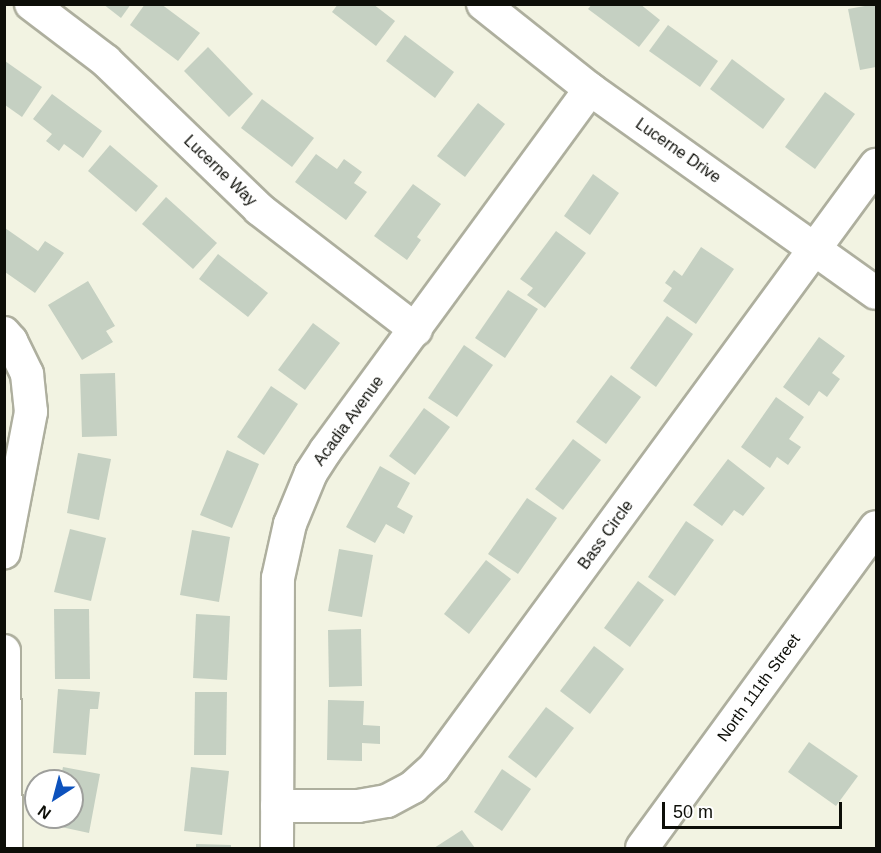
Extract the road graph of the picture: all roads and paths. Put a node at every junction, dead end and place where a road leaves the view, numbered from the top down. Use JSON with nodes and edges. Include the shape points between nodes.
{"nodes":[{"id":1,"x":31,"y":4,"type":"edge"},
{"id":2,"x":483,"y":4,"type":"edge"},
{"id":3,"x":590,"y":89,"type":"junction"},
{"id":4,"x":876,"y":165,"type":"edge"},
{"id":5,"x":816,"y":248,"type":"junction"},
{"id":6,"x":876,"y":293,"type":"edge"},
{"id":7,"x":416,"y":330,"type":"junction"},
{"id":8,"x":4,"y":333,"type":"edge"},
{"id":9,"x":876,"y":527,"type":"edge"},
{"id":10,"x":4,"y":552,"type":"edge"},
{"id":11,"x":4,"y":651,"type":"edge"},
{"id":12,"x":277,"y":806,"type":"junction"},
{"id":13,"x":6,"y":849,"type":"edge"},
{"id":14,"x":277,"y":849,"type":"edge"},
{"id":15,"x":642,"y":849,"type":"edge"}],
"edges":[{"from":1,"to":7,"type":"street","name":"Lucerne Way","via":[[106,61],[259,209]]},
{"from":2,"to":3,"type":"street","name":"Lucerne Drive"},
{"from":3,"to":5,"type":"street","name":"Lucerne Drive"},
{"from":3,"to":7,"type":"street","name":"Acadia Avenue"},
{"from":4,"to":5,"type":"street","name":"Bass Circle"},
{"from":5,"to":6,"type":"street","name":"Lucerne Drive"},
{"from":5,"to":12,"type":"street","name":"Bass Circle","via":[[434,768],[413,788],[387,801],[358,806]]},
{"from":7,"to":12,"type":"street","name":"Acadia Avenue","via":[[311,473],[290,524],[278,578]]},
{"from":8,"to":10,"type":"street","via":[[27,374],[31,412]]},
{"from":9,"to":15,"type":"street","name":"North 111th Street"},
{"from":11,"to":13,"type":"street"},
{"from":12,"to":14,"type":"street","name":"Acadia Avenue"}]}
